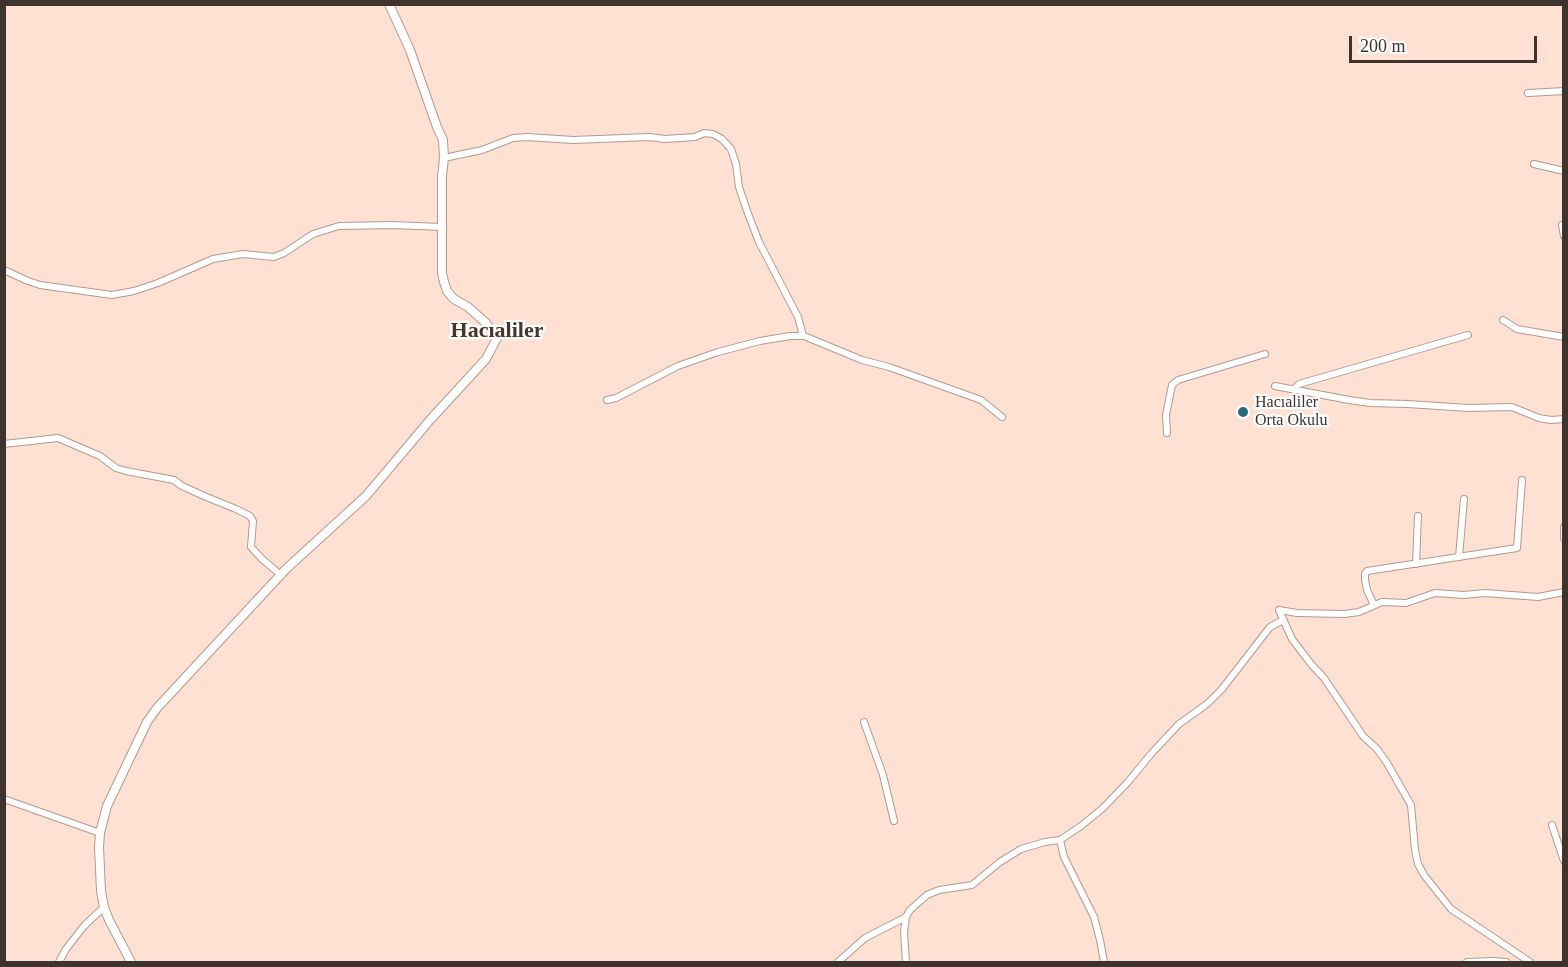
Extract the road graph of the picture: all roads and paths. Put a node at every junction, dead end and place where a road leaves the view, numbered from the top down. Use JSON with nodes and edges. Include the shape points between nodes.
{"nodes":[{"id":1,"x":389,"y":4,"type":"edge"},
{"id":2,"x":1563,"y":90,"type":"edge"},
{"id":3,"x":1528,"y":93,"type":"dead end"},
{"id":4,"x":444,"y":158,"type":"junction"},
{"id":5,"x":1534,"y":164,"type":"dead end"},
{"id":6,"x":1563,"y":171,"type":"edge"},
{"id":7,"x":1562,"y":225,"type":"dead end"},
{"id":8,"x":442,"y":227,"type":"junction"},
{"id":9,"x":1563,"y":236,"type":"edge"},
{"id":10,"x":4,"y":270,"type":"edge"},
{"id":11,"x":1503,"y":320,"type":"dead end"},
{"id":12,"x":1468,"y":335,"type":"dead end"},
{"id":13,"x":803,"y":336,"type":"junction"},
{"id":14,"x":1563,"y":337,"type":"edge"},
{"id":15,"x":1265,"y":354,"type":"dead end"},
{"id":16,"x":1275,"y":386,"type":"dead end"},
{"id":17,"x":1294,"y":389,"type":"junction"},
{"id":18,"x":607,"y":400,"type":"dead end"},
{"id":19,"x":1002,"y":417,"type":"dead end"},
{"id":20,"x":1563,"y":419,"type":"edge"},
{"id":21,"x":1167,"y":433,"type":"dead end"},
{"id":22,"x":4,"y":444,"type":"edge"},
{"id":23,"x":1522,"y":480,"type":"dead end"},
{"id":24,"x":1464,"y":499,"type":"dead end"},
{"id":25,"x":1418,"y":516,"type":"dead end"},
{"id":26,"x":1563,"y":527,"type":"edge"},
{"id":27,"x":1563,"y":538,"type":"edge"},
{"id":28,"x":1459,"y":557,"type":"junction"},
{"id":29,"x":1416,"y":564,"type":"junction"},
{"id":30,"x":281,"y":575,"type":"junction"},
{"id":31,"x":1563,"y":592,"type":"edge"},
{"id":32,"x":1374,"y":605,"type":"junction"},
{"id":33,"x":1283,"y":620,"type":"junction"},
{"id":34,"x":864,"y":722,"type":"dead end"},
{"id":35,"x":4,"y":799,"type":"edge"},
{"id":36,"x":894,"y":821,"type":"dead end"},
{"id":37,"x":1552,"y":825,"type":"dead end"},
{"id":38,"x":100,"y":833,"type":"junction"},
{"id":39,"x":1060,"y":840,"type":"junction"},
{"id":40,"x":1563,"y":861,"type":"edge"},
{"id":41,"x":104,"y":907,"type":"junction"},
{"id":42,"x":906,"y":917,"type":"junction"},
{"id":43,"x":1511,"y":950,"type":"junction"},
{"id":44,"x":1505,"y":962,"type":"edge"},
{"id":45,"x":59,"y":963,"type":"edge"},
{"id":46,"x":131,"y":963,"type":"edge"},
{"id":47,"x":838,"y":963,"type":"edge"},
{"id":48,"x":906,"y":963,"type":"edge"},
{"id":49,"x":1104,"y":963,"type":"edge"},
{"id":50,"x":1467,"y":963,"type":"edge"},
{"id":51,"x":1530,"y":963,"type":"edge"}],
"edges":[{"from":1,"to":4,"type":"street","via":[[443,140]]},
{"from":2,"to":3,"type":"street"},
{"from":4,"to":8,"type":"street"},
{"from":4,"to":13,"type":"street","via":[[513,138],[665,140],[712,134],[731,148],[747,211],[798,317]]},
{"from":5,"to":6,"type":"street"},
{"from":7,"to":9,"type":"street"},
{"from":8,"to":10,"type":"street","via":[[339,226],[313,234],[284,253],[243,254],[213,260],[158,283],[112,295],[40,285]]},
{"from":8,"to":30,"type":"street","via":[[442,273],[447,291],[486,323],[497,338],[486,359],[366,496]]},
{"from":11,"to":14,"type":"street","via":[[1517,329]]},
{"from":12,"to":17,"type":"street","via":[[1299,384]]},
{"from":13,"to":18,"type":"street","via":[[717,352]]},
{"from":13,"to":19,"type":"street","via":[[981,400]]},
{"from":15,"to":21,"type":"street","via":[[1178,380],[1172,385]]},
{"from":16,"to":17,"type":"street"},
{"from":17,"to":20,"type":"street","via":[[1370,403],[1512,407],[1539,418]]},
{"from":22,"to":30,"type":"street","via":[[58,438],[100,456],[116,468],[174,480],[236,509],[253,521],[251,547]]},
{"from":23,"to":28,"type":"street","via":[[1517,548]]},
{"from":24,"to":28,"type":"street"},
{"from":25,"to":29,"type":"street"},
{"from":26,"to":27,"type":"street"},
{"from":28,"to":29,"type":"street"},
{"from":29,"to":32,"type":"street","via":[[1367,571],[1367,590]]},
{"from":30,"to":38,"type":"street","via":[[147,722],[107,806]]},
{"from":31,"to":32,"type":"street","via":[[1538,597],[1435,593],[1406,603]]},
{"from":32,"to":33,"type":"street","via":[[1344,614],[1279,610]]},
{"from":33,"to":39,"type":"street","via":[[1270,627],[1222,688],[1179,724],[1103,808]]},
{"from":33,"to":43,"type":"street","via":[[1292,639],[1387,763],[1411,805],[1415,850],[1424,875],[1451,909]]},
{"from":34,"to":36,"type":"street"},
{"from":35,"to":38,"type":"street"},
{"from":37,"to":40,"type":"street"},
{"from":38,"to":41,"type":"street"},
{"from":39,"to":42,"type":"street","via":[[1021,849],[972,885],[927,895]]},
{"from":39,"to":49,"type":"street","via":[[1064,857],[1094,917]]},
{"from":41,"to":45,"type":"street","via":[[84,926]]},
{"from":41,"to":46,"type":"street"},
{"from":42,"to":47,"type":"street","via":[[865,938]]},
{"from":42,"to":48,"type":"street"},
{"from":43,"to":44,"type":"street"},
{"from":43,"to":51,"type":"street"},
{"from":44,"to":50,"type":"street"}]}
